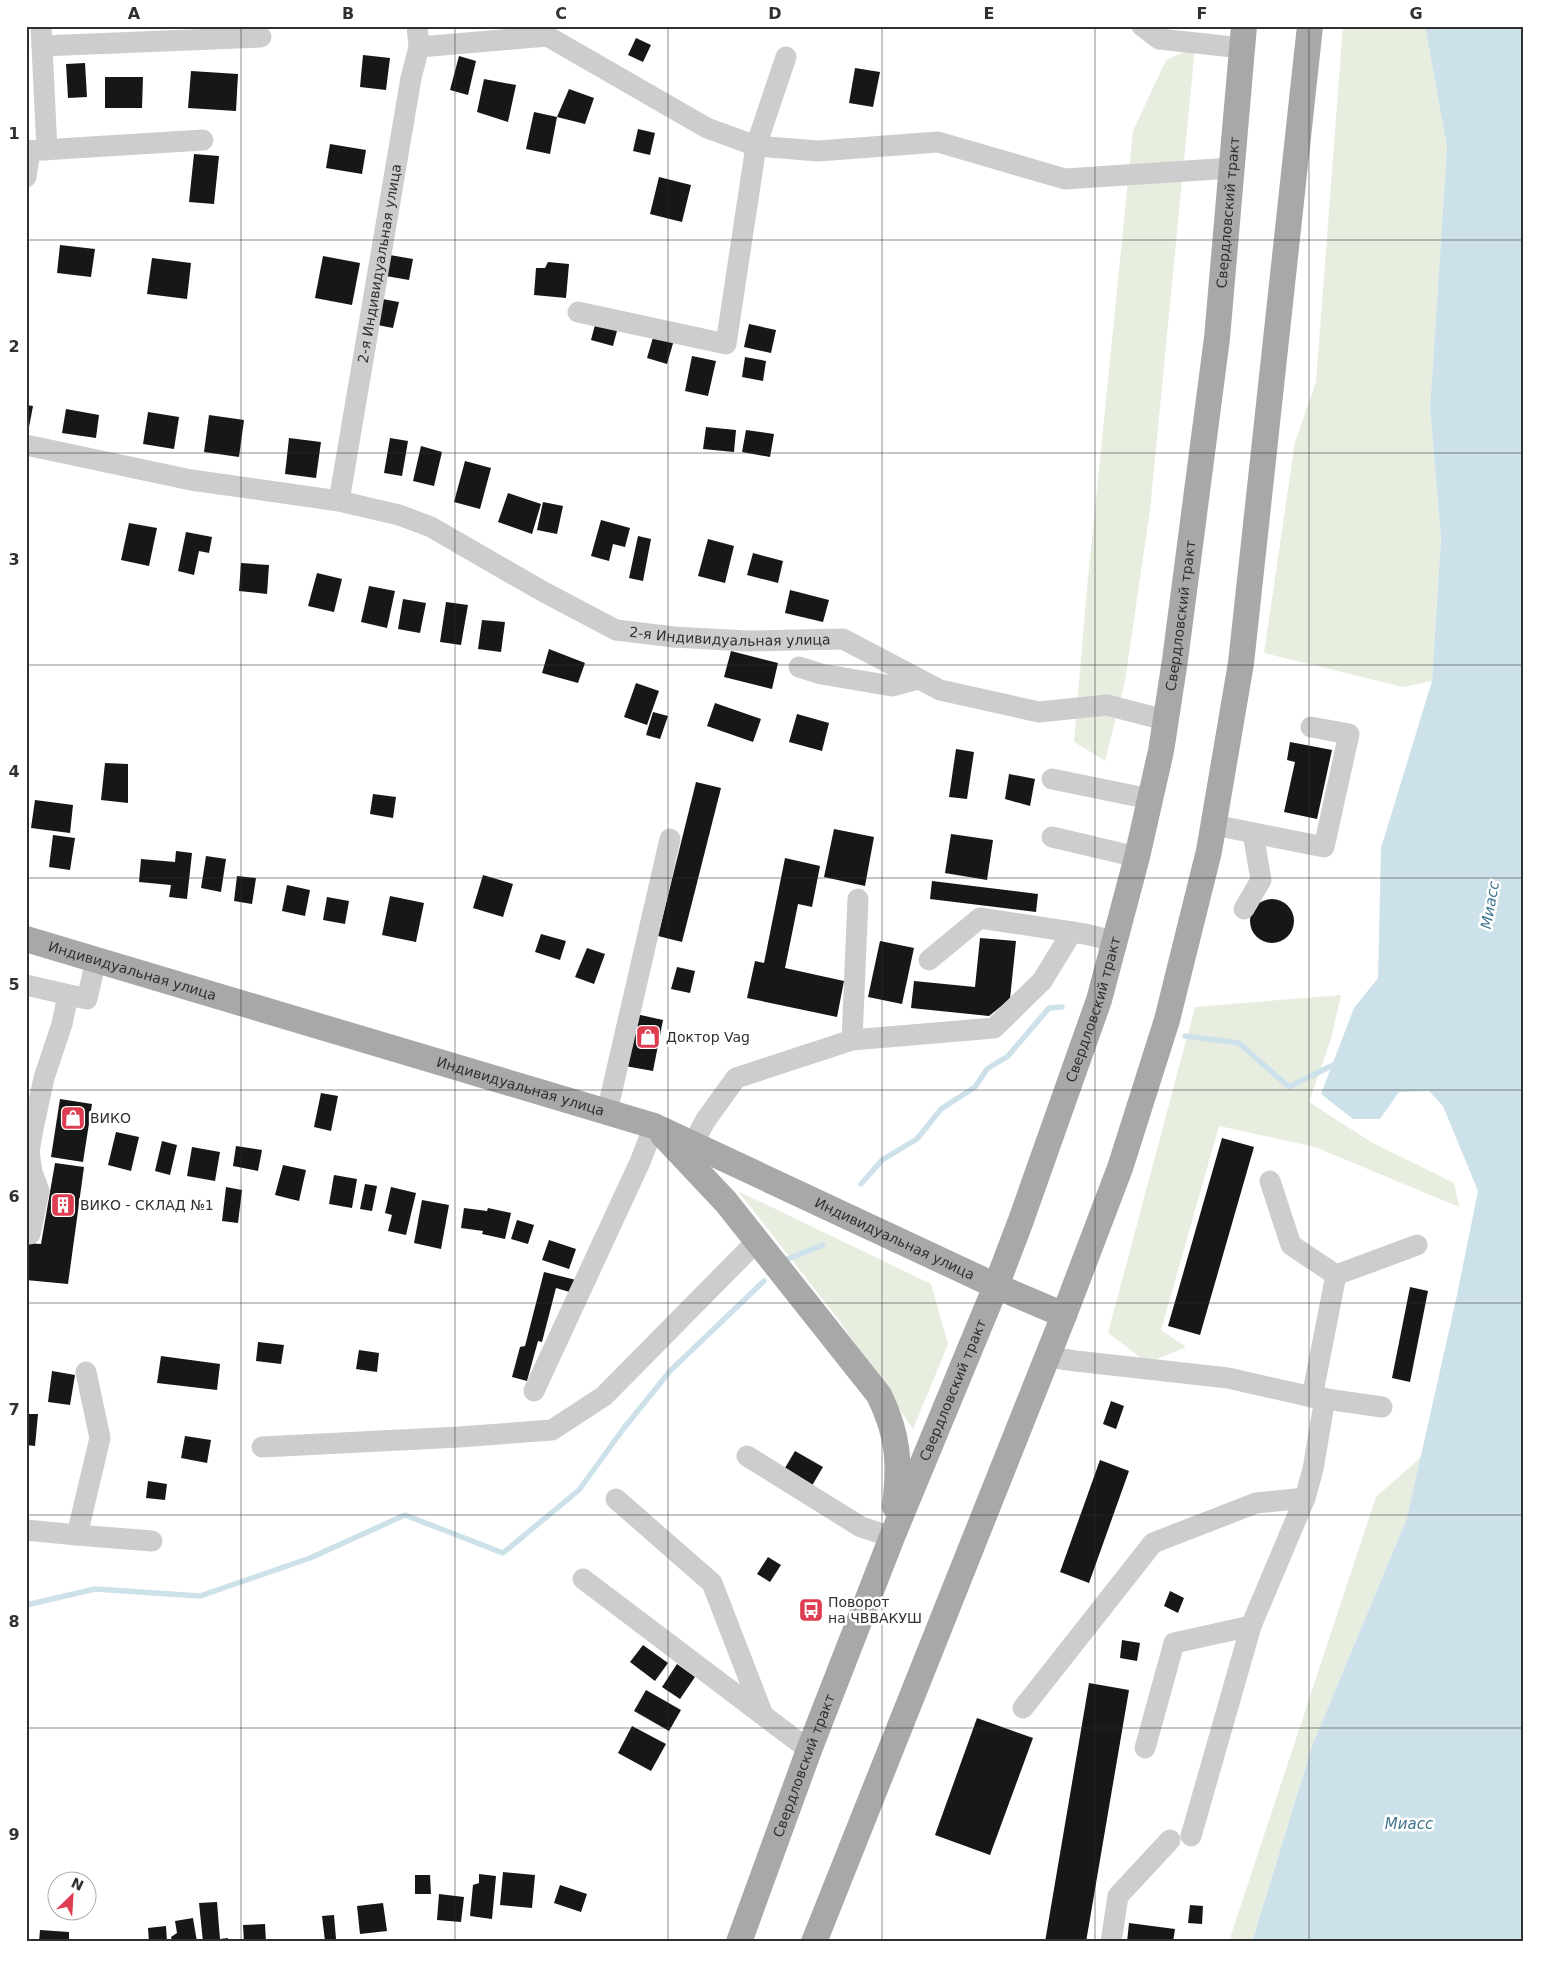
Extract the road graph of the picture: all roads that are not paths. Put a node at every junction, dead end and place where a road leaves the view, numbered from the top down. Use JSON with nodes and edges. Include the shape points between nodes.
{"nodes":[{"id":1,"x":1142,"y":26,"type":"edge"},
{"id":2,"x":1310,"y":26,"type":"edge"},
{"id":3,"x":41,"y":36,"type":"edge"},
{"id":4,"x":261,"y":36,"type":"dead end"},
{"id":5,"x":418,"y":36,"type":"edge"},
{"id":6,"x":1243,"y":37,"type":"edge"},
{"id":7,"x":786,"y":57,"type":"dead end"},
{"id":8,"x":203,"y":140,"type":"dead end"},
{"id":9,"x":756,"y":146,"type":"junction"},
{"id":10,"x":34,"y":151,"type":"edge"},
{"id":11,"x":1232,"y":168,"type":"junction"},
{"id":12,"x":26,"y":177,"type":"edge"},
{"id":13,"x":578,"y":312,"type":"dead end"},
{"id":14,"x":26,"y":445,"type":"edge"},
{"id":15,"x":339,"y":501,"type":"junction"},
{"id":16,"x":799,"y":667,"type":"dead end"},
{"id":17,"x":918,"y":679,"type":"junction"},
{"id":18,"x":1165,"y":720,"type":"junction"},
{"id":19,"x":1311,"y":727,"type":"dead end"},
{"id":20,"x":1052,"y":779,"type":"dead end"},
{"id":21,"x":1150,"y":799,"type":"junction"},
{"id":22,"x":1214,"y":825,"type":"junction"},
{"id":23,"x":1253,"y":833,"type":"junction"},
{"id":24,"x":1052,"y":837,"type":"dead end"},
{"id":25,"x":670,"y":839,"type":"dead end"},
{"id":26,"x":1137,"y":857,"type":"junction"},
{"id":27,"x":858,"y":900,"type":"dead end"},
{"id":28,"x":1244,"y":909,"type":"dead end"},
{"id":29,"x":1072,"y":932,"type":"junction"},
{"id":30,"x":26,"y":939,"type":"edge"},
{"id":31,"x":1114,"y":941,"type":"junction"},
{"id":32,"x":96,"y":960,"type":"junction"},
{"id":33,"x":929,"y":960,"type":"dead end"},
{"id":34,"x":26,"y":985,"type":"edge"},
{"id":35,"x":68,"y":994,"type":"junction"},
{"id":36,"x":852,"y":1040,"type":"junction"},
{"id":37,"x":607,"y":1112,"type":"junction"},
{"id":38,"x":654,"y":1126,"type":"junction"},
{"id":39,"x":693,"y":1144,"type":"junction"},
{"id":40,"x":1270,"y":1181,"type":"dead end"},
{"id":41,"x":30,"y":1234,"type":"dead end"},
{"id":42,"x":758,"y":1240,"type":"junction"},
{"id":43,"x":1417,"y":1245,"type":"dead end"},
{"id":44,"x":1336,"y":1275,"type":"junction"},
{"id":45,"x":996,"y":1286,"type":"junction"},
{"id":46,"x":1064,"y":1315,"type":"junction"},
{"id":47,"x":1048,"y":1357,"type":"junction"},
{"id":48,"x":86,"y":1372,"type":"dead end"},
{"id":49,"x":534,"y":1391,"type":"dead end"},
{"id":50,"x":1319,"y":1398,"type":"junction"},
{"id":51,"x":1382,"y":1407,"type":"dead end"},
{"id":52,"x":262,"y":1447,"type":"dead end"},
{"id":53,"x":748,"y":1456,"type":"dead end"},
{"id":54,"x":1305,"y":1498,"type":"junction"},
{"id":55,"x":616,"y":1499,"type":"dead end"},
{"id":56,"x":26,"y":1530,"type":"edge"},
{"id":57,"x":77,"y":1536,"type":"junction"},
{"id":58,"x":892,"y":1537,"type":"junction"},
{"id":59,"x":152,"y":1541,"type":"dead end"},
{"id":60,"x":583,"y":1579,"type":"dead end"},
{"id":61,"x":1251,"y":1626,"type":"junction"},
{"id":62,"x":1023,"y":1708,"type":"dead end"},
{"id":63,"x":763,"y":1716,"type":"junction"},
{"id":64,"x":1145,"y":1748,"type":"dead end"},
{"id":65,"x":809,"y":1750,"type":"junction"},
{"id":66,"x":1191,"y":1836,"type":"dead end"},
{"id":67,"x":1170,"y":1840,"type":"dead end"},
{"id":68,"x":739,"y":1942,"type":"edge"},
{"id":69,"x":814,"y":1942,"type":"edge"},
{"id":70,"x":1111,"y":1942,"type":"edge"}],
"edges":[{"from":1,"to":6,"type":"street","via":[[1159,39]]},
{"from":2,"to":22,"type":"main road","via":[[1241,662]]},
{"from":3,"to":4,"type":"street"},
{"from":3,"to":10,"type":"street"},
{"from":5,"to":9,"type":"street","via":[[547,36],[706,128]]},
{"from":5,"to":15,"type":"street","name":"2-я Индивидуальная улица"},
{"from":6,"to":11,"type":"main road","name":"Свердловский тракт"},
{"from":7,"to":9,"type":"street"},
{"from":8,"to":10,"type":"street"},
{"from":9,"to":11,"type":"street","via":[[818,151],[938,142],[1065,178]]},
{"from":9,"to":13,"type":"street","via":[[726,344]]},
{"from":10,"to":12,"type":"street"},
{"from":11,"to":18,"type":"main road","name":"Свердловский тракт","via":[[1217,338]]},
{"from":14,"to":15,"type":"street","name":"2-я Индивидуальная улица","via":[[191,480]]},
{"from":15,"to":17,"type":"street","name":"2-я Индивидуальная улица","via":[[399,515],[431,528],[616,630],[746,641],[843,639]]},
{"from":16,"to":17,"type":"street","via":[[892,686]]},
{"from":17,"to":18,"type":"street","name":"2-я Индивидуальная улица","via":[[940,690],[1038,712],[1107,705]]},
{"from":18,"to":21,"type":"main road","name":"Свердловский тракт"},
{"from":19,"to":23,"type":"street","via":[[1350,734],[1324,847]]},
{"from":20,"to":21,"type":"street"},
{"from":21,"to":26,"type":"main road","name":"Свердловский тракт"},
{"from":22,"to":23,"type":"street"},
{"from":22,"to":46,"type":"main road","via":[[1167,1020],[1120,1168]]},
{"from":23,"to":28,"type":"street","via":[[1261,880]]},
{"from":24,"to":26,"type":"street"},
{"from":25,"to":37,"type":"street"},
{"from":26,"to":31,"type":"main road","name":"Свердловский тракт"},
{"from":27,"to":36,"type":"street"},
{"from":29,"to":31,"type":"street"},
{"from":29,"to":33,"type":"street","via":[[980,918]]},
{"from":29,"to":36,"type":"street","via":[[1042,981],[994,1028]]},
{"from":30,"to":32,"type":"main road","name":"Индивидуальная улица"},
{"from":31,"to":45,"type":"main road","name":"Свердловский тракт","via":[[1099,1000]]},
{"from":32,"to":35,"type":"street","via":[[87,999]]},
{"from":32,"to":37,"type":"main road","name":"Индивидуальная улица"},
{"from":34,"to":35,"type":"street"},
{"from":35,"to":41,"type":"street","via":[[44,1078],[29,1152],[39,1191]]},
{"from":36,"to":39,"type":"street","via":[[736,1078],[705,1121]]},
{"from":37,"to":38,"type":"main road","name":"Индивидуальная улица"},
{"from":38,"to":39,"type":"main road","name":"Индивидуальная улица"},
{"from":38,"to":42,"type":"main road"},
{"from":38,"to":49,"type":"street"},
{"from":39,"to":45,"type":"main road","name":"Индивидуальная улица"},
{"from":40,"to":44,"type":"street","via":[[1291,1245]]},
{"from":42,"to":52,"type":"street","via":[[604,1396],[552,1430]]},
{"from":42,"to":58,"type":"main road","via":[[879,1396],[890,1417],[897,1444],[898,1478]]},
{"from":43,"to":44,"type":"street"},
{"from":44,"to":50,"type":"street"},
{"from":45,"to":46,"type":"main road","name":"Индивидуальная улица"},
{"from":45,"to":58,"type":"main road","name":"Свердловский тракт"},
{"from":46,"to":47,"type":"main road"},
{"from":47,"to":50,"type":"street","via":[[1228,1378]]},
{"from":47,"to":69,"type":"main road"},
{"from":48,"to":57,"type":"street","via":[[100,1438]]},
{"from":50,"to":51,"type":"street"},
{"from":50,"to":54,"type":"street","via":[[1313,1468]]},
{"from":53,"to":58,"type":"street","via":[[861,1527]]},
{"from":54,"to":61,"type":"street"},
{"from":54,"to":62,"type":"street","via":[[1256,1503],[1153,1543]]},
{"from":55,"to":63,"type":"street","via":[[712,1583]]},
{"from":56,"to":57,"type":"street"},
{"from":57,"to":59,"type":"street"},
{"from":58,"to":65,"type":"main road","name":"Свердловский тракт"},
{"from":60,"to":63,"type":"street"},
{"from":61,"to":64,"type":"street","via":[[1174,1644]]},
{"from":61,"to":66,"type":"street"},
{"from":63,"to":65,"type":"street"},
{"from":65,"to":68,"type":"main road","name":"Свердловский тракт"},
{"from":67,"to":70,"type":"street","via":[[1118,1896]]}]}
